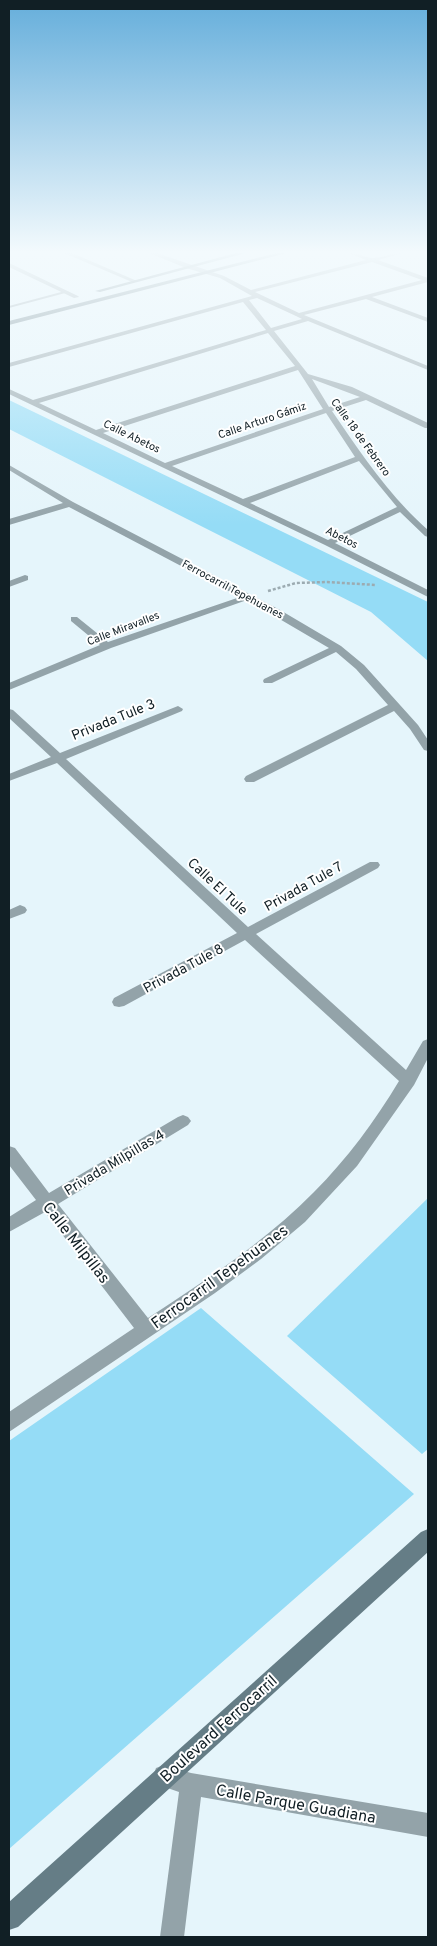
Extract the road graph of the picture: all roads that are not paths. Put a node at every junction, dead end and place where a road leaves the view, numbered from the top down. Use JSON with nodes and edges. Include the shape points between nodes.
{"nodes":[{"id":1,"x":86,"y":344,"type":"edge"},
{"id":2,"x":226,"y":344,"type":"edge"},
{"id":3,"x":279,"y":344,"type":"edge"},
{"id":4,"x":369,"y":344,"type":"edge"},
{"id":5,"x":9,"y":365,"type":"edge"},
{"id":6,"x":300,"y":367,"type":"junction"},
{"id":7,"x":428,"y":368,"type":"edge"},
{"id":8,"x":306,"y":375,"type":"junction"},
{"id":9,"x":9,"y":391,"type":"edge"},
{"id":10,"x":366,"y":397,"type":"junction"},
{"id":11,"x":33,"y":402,"type":"junction"},
{"id":12,"x":326,"y":410,"type":"junction"},
{"id":13,"x":428,"y":426,"type":"edge"},
{"id":14,"x":97,"y":432,"type":"junction"},
{"id":15,"x":360,"y":458,"type":"junction"},
{"id":16,"x":166,"y":465,"type":"junction"},
{"id":17,"x":10,"y":468,"type":"edge"},
{"id":18,"x":244,"y":502,"type":"junction"},
{"id":19,"x":70,"y":504,"type":"junction"},
{"id":20,"x":401,"y":508,"type":"junction"},
{"id":21,"x":9,"y":522,"type":"edge"},
{"id":22,"x":428,"y":534,"type":"edge"},
{"id":23,"x":328,"y":543,"type":"junction"},
{"id":24,"x":25,"y":578,"type":"dead end"},
{"id":25,"x":9,"y":584,"type":"edge"},
{"id":26,"x":428,"y":594,"type":"edge"},
{"id":27,"x":248,"y":597,"type":"junction"},
{"id":28,"x":74,"y":619,"type":"dead end"},
{"id":29,"x":107,"y":646,"type":"junction"},
{"id":30,"x":337,"y":648,"type":"junction"},
{"id":31,"x":268,"y":681,"type":"dead end"},
{"id":32,"x":9,"y":687,"type":"edge"},
{"id":33,"x":395,"y":706,"type":"junction"},
{"id":34,"x":178,"y":709,"type":"dead end"},
{"id":35,"x":9,"y":712,"type":"edge"},
{"id":36,"x":428,"y":748,"type":"edge"},
{"id":37,"x":59,"y":757,"type":"junction"},
{"id":38,"x":9,"y":778,"type":"edge"},
{"id":39,"x":250,"y":779,"type":"dead end"},
{"id":40,"x":374,"y":864,"type":"dead end"},
{"id":41,"x":247,"y":934,"type":"junction"},
{"id":42,"x":119,"y":1002,"type":"dead end"},
{"id":43,"x":428,"y":1045,"type":"edge"},
{"id":44,"x":409,"y":1081,"type":"junction"},
{"id":45,"x":183,"y":1121,"type":"dead end"},
{"id":46,"x":9,"y":1153,"type":"edge"},
{"id":47,"x":46,"y":1202,"type":"junction"},
{"id":48,"x":9,"y":1225,"type":"edge"},
{"id":49,"x":146,"y":1330,"type":"junction"},
{"id":50,"x":9,"y":1423,"type":"edge"},
{"id":51,"x":428,"y":1539,"type":"edge"},
{"id":52,"x":164,"y":1776,"type":"junction"},
{"id":53,"x":191,"y":1784,"type":"junction"},
{"id":54,"x":428,"y":1825,"type":"edge"},
{"id":55,"x":9,"y":1918,"type":"edge"},
{"id":56,"x":172,"y":1937,"type":"edge"}],
"edges":[{"from":1,"to":5,"type":"street"},
{"from":2,"to":11,"type":"street"},
{"from":3,"to":6,"type":"street","name":"Calle 18 de Febrero"},
{"from":4,"to":7,"type":"street"},
{"from":6,"to":8,"type":"street","name":"Calle 18 de Febrero"},
{"from":6,"to":14,"type":"street"},
{"from":8,"to":10,"type":"street","via":[[338,384]]},
{"from":8,"to":12,"type":"street","name":"Calle 18 de Febrero"},
{"from":9,"to":11,"type":"street","name":"Calle Abetos"},
{"from":10,"to":12,"type":"street","name":"Calle Arturo Gámiz"},
{"from":10,"to":13,"type":"street"},
{"from":11,"to":14,"type":"street","name":"Calle Abetos"},
{"from":12,"to":15,"type":"street","name":"Calle 18 de Febrero"},
{"from":12,"to":16,"type":"street","name":"Calle Arturo Gámiz"},
{"from":14,"to":16,"type":"street","name":"Calle Abetos"},
{"from":15,"to":18,"type":"street"},
{"from":15,"to":20,"type":"street","name":"Calle 18 de Febrero"},
{"from":16,"to":18,"type":"street","name":"Calle Abetos"},
{"from":17,"to":19,"type":"street","name":"Ferrocarril Tepehuanes"},
{"from":18,"to":23,"type":"street","name":"Abetos"},
{"from":19,"to":21,"type":"street"},
{"from":19,"to":27,"type":"street","name":"Ferrocarril Tepehuanes"},
{"from":20,"to":22,"type":"street","name":"Calle 18 de Febrero"},
{"from":20,"to":23,"type":"street"},
{"from":23,"to":26,"type":"street","name":"Abetos"},
{"from":24,"to":25,"type":"street"},
{"from":27,"to":29,"type":"street","name":"Calle Miravalles"},
{"from":27,"to":30,"type":"street","name":"Ferrocarril Tepehuanes"},
{"from":28,"to":29,"type":"street"},
{"from":29,"to":32,"type":"street","name":"Calle Miravalles"},
{"from":30,"to":31,"type":"street"},
{"from":30,"to":33,"type":"street","name":"Ferrocarril Tepehuanes","via":[[360,667]]},
{"from":33,"to":36,"type":"street","name":"Ferrocarril Tepehuanes"},
{"from":33,"to":39,"type":"street"},
{"from":34,"to":37,"type":"street","name":"Privada Tule 3"},
{"from":35,"to":37,"type":"street","name":"Calle El Tule"},
{"from":37,"to":38,"type":"street","name":"Privada Tule 3"},
{"from":37,"to":41,"type":"street","name":"Calle El Tule"},
{"from":40,"to":41,"type":"street","name":"Privada Tule 7"},
{"from":41,"to":42,"type":"street","name":"Privada Tule 8"},
{"from":41,"to":44,"type":"street","name":"Calle El Tule"},
{"from":43,"to":44,"type":"street","name":"Ferrocarril Tepehuanes"},
{"from":44,"to":49,"type":"street","name":"Ferrocarril Tepehuanes","via":[[339,1177],[304,1212],[265,1246]]},
{"from":45,"to":47,"type":"street","name":"Privada Milpillas 4"},
{"from":46,"to":47,"type":"street","name":"Calle Milpillas"},
{"from":47,"to":48,"type":"street","name":"Privada Milpillas 4"},
{"from":47,"to":49,"type":"street","name":"Calle Milpillas"},
{"from":49,"to":50,"type":"street","name":"Ferrocarril Tepehuanes"},
{"from":51,"to":52,"type":"main road","name":"Boulevard Ferrocarril"},
{"from":52,"to":53,"type":"street","name":"Calle Parque Guadiana"},
{"from":52,"to":55,"type":"main road","name":"Boulevard Ferrocarril"},
{"from":53,"to":54,"type":"street","name":"Calle Parque Guadiana"},
{"from":53,"to":56,"type":"street"}]}
